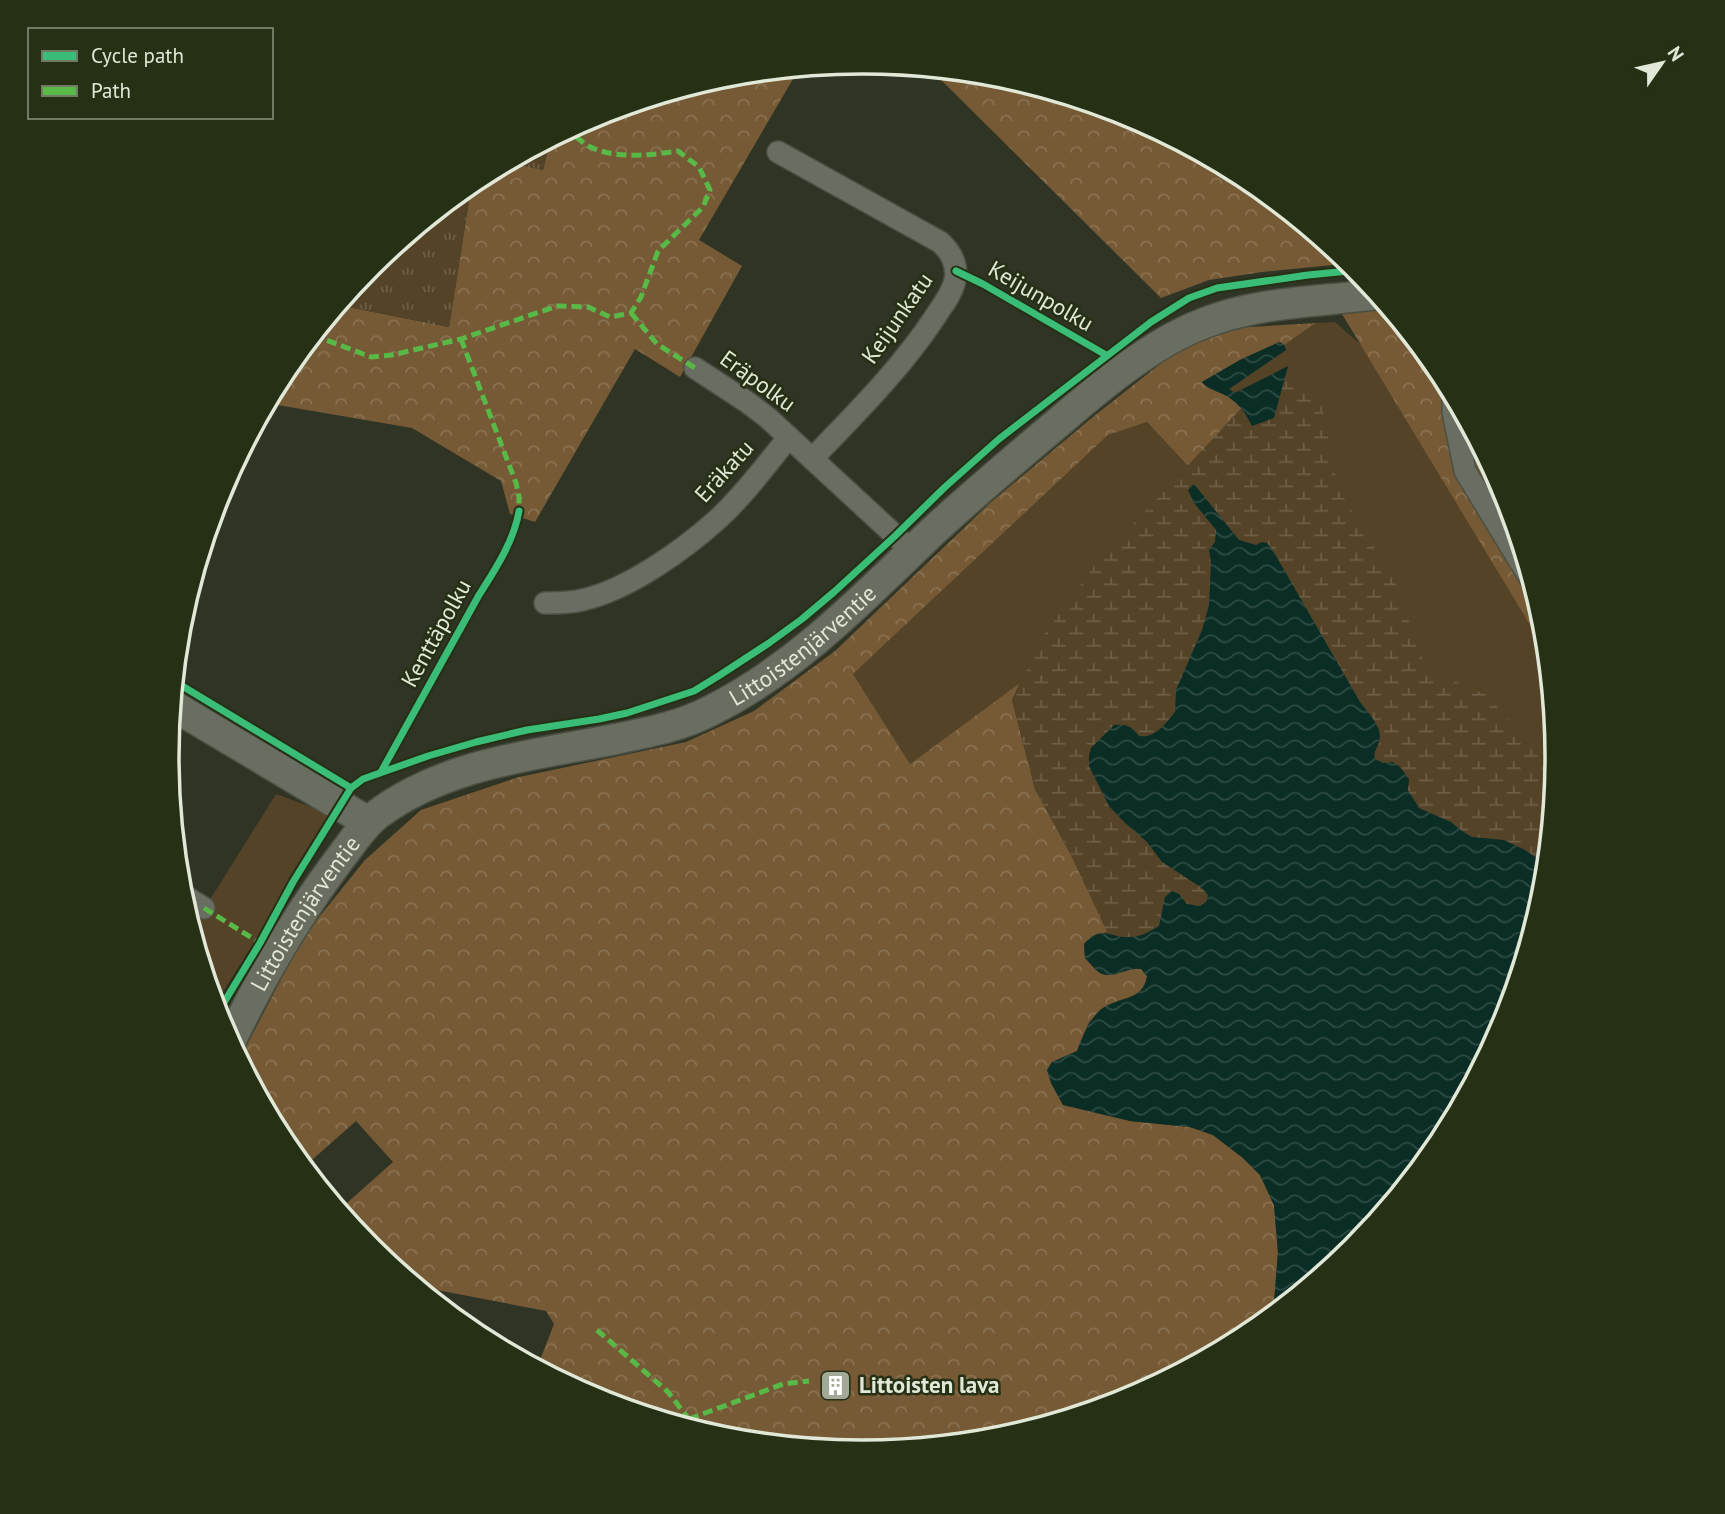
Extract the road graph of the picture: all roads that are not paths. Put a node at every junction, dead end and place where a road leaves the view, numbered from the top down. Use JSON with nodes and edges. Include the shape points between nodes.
{"nodes":[{"id":1,"x":778,"y":152,"type":"dead end"},
{"id":2,"x":1367,"y":296,"type":"edge"},
{"id":3,"x":695,"y":369,"type":"dead end"},
{"id":4,"x":1452,"y":412,"type":"edge"},
{"id":5,"x":789,"y":437,"type":"junction"},
{"id":6,"x":812,"y":459,"type":"junction"},
{"id":7,"x":912,"y":551,"type":"junction"},
{"id":8,"x":1515,"y":553,"type":"edge"},
{"id":9,"x":545,"y":603,"type":"dead end"},
{"id":10,"x":180,"y":710,"type":"edge"},
{"id":11,"x":368,"y":822,"type":"junction"},
{"id":12,"x":195,"y":903,"type":"edge"},
{"id":13,"x":204,"y":908,"type":"dead end"},
{"id":14,"x":236,"y":1030,"type":"edge"}],
"edges":[{"from":1,"to":6,"type":"street","name":"Keijunkatu","via":[[940,243],[951,255],[956,271],[948,296],[907,356]]},
{"from":2,"to":7,"type":"street","name":"Littoistenjärventie","via":[[1266,306],[1200,324],[1173,337],[1086,399],[975,491]]},
{"from":3,"to":5,"type":"street","name":"Eräpolku","via":[[747,402]]},
{"from":4,"to":8,"type":"street","via":[[1465,471]]},
{"from":5,"to":6,"type":"street","name":"Eräkatu"},
{"from":5,"to":9,"type":"street","name":"Eräkatu","via":[[719,517],[662,562],[602,594]]},
{"from":6,"to":7,"type":"street","name":"Eräkatu"},
{"from":7,"to":11,"type":"street","name":"Littoistenjärventie","via":[[804,650],[709,712],[658,730],[453,775],[409,794]]},
{"from":10,"to":11,"type":"street"},
{"from":11,"to":14,"type":"street","name":"Littoistenjärventie","via":[[297,921]]},
{"from":12,"to":13,"type":"street"}]}
